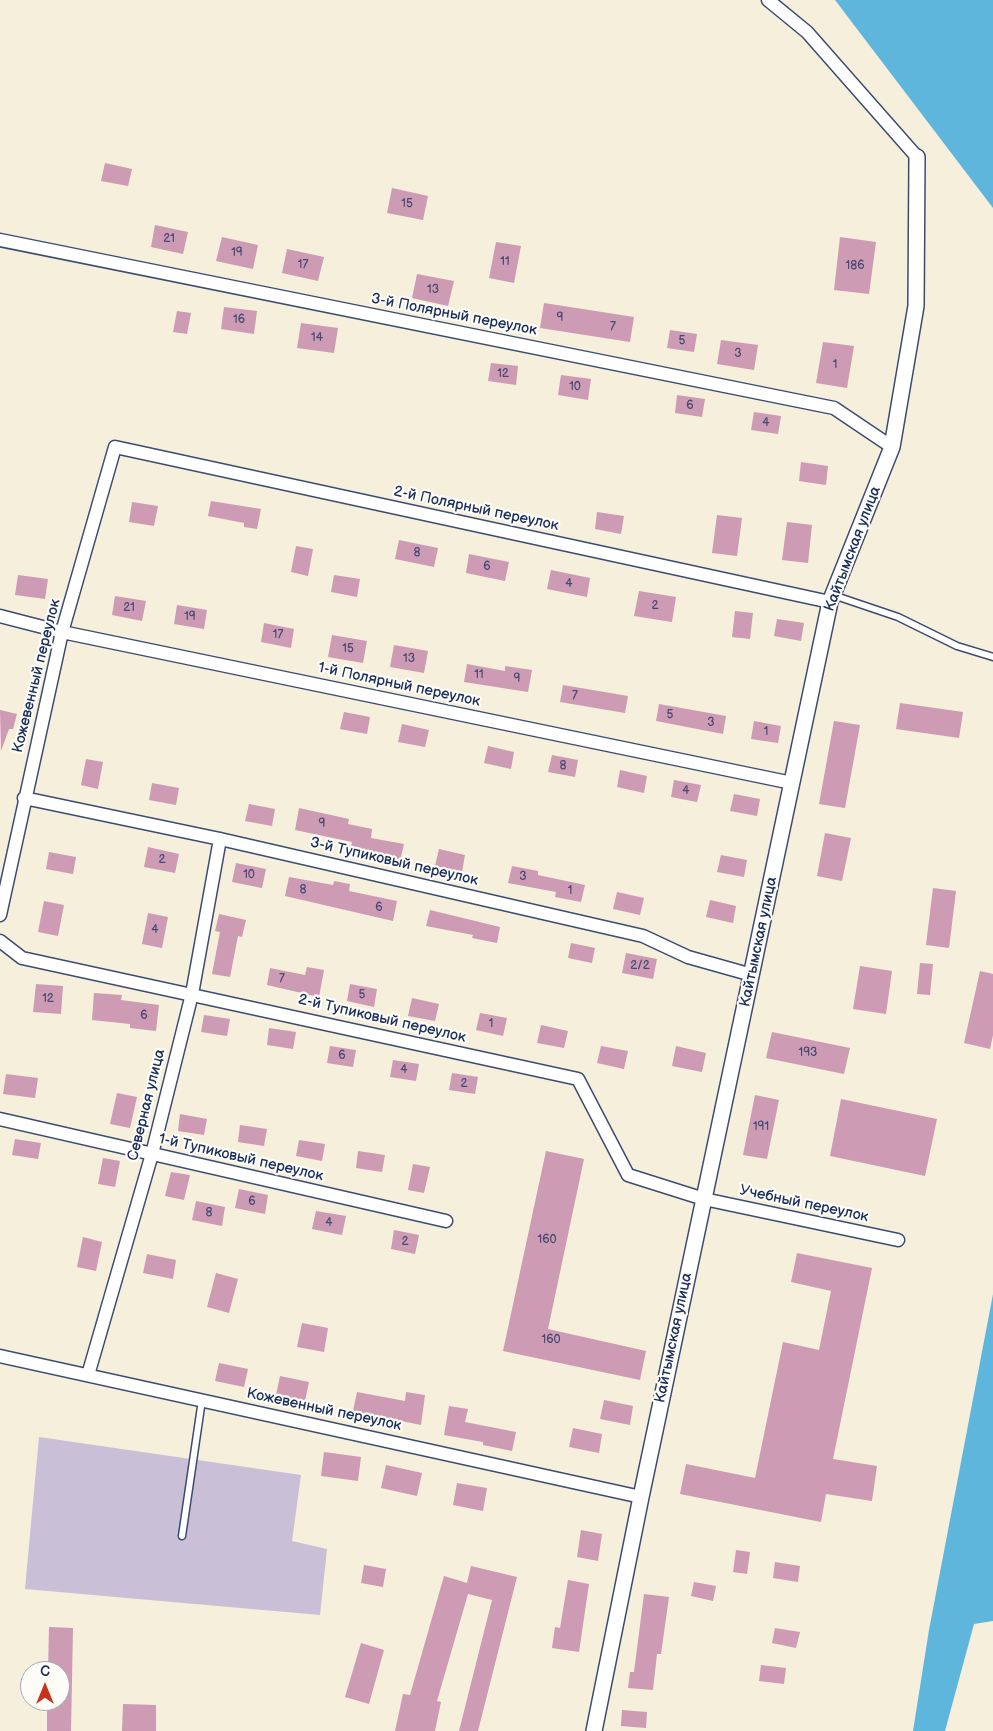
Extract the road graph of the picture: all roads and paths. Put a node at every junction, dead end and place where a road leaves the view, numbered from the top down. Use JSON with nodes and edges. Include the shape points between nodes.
{"nodes":[{"id":1,"x":768,"y":0,"type":"edge"},
{"id":2,"x":917,"y":157,"type":"joint"},
{"id":3,"x":0,"y":240,"type":"edge"},
{"id":4,"x":115,"y":447,"type":"joint"},
{"id":5,"x":892,"y":447,"type":"junction"},
{"id":6,"x":832,"y":598,"type":"junction"},
{"id":7,"x":0,"y":616,"type":"edge"},
{"id":8,"x":62,"y":632,"type":"junction"},
{"id":9,"x":993,"y":657,"type":"edge"},
{"id":10,"x":792,"y":783,"type":"junction"},
{"id":11,"x":24,"y":798,"type":"junction"},
{"id":12,"x":220,"y":839,"type":"junction"},
{"id":13,"x":0,"y":915,"type":"edge"},
{"id":14,"x":0,"y":942,"type":"edge"},
{"id":15,"x":752,"y":975,"type":"junction"},
{"id":16,"x":192,"y":994,"type":"junction"},
{"id":17,"x":0,"y":1119,"type":"edge"},
{"id":18,"x":152,"y":1154,"type":"junction"},
{"id":19,"x":704,"y":1199,"type":"junction"},
{"id":20,"x":446,"y":1221,"type":"dead end"},
{"id":21,"x":898,"y":1240,"type":"dead end"},
{"id":22,"x":0,"y":1356,"type":"edge"},
{"id":23,"x":88,"y":1376,"type":"junction"},
{"id":24,"x":202,"y":1400,"type":"junction"},
{"id":25,"x":640,"y":1497,"type":"junction"},
{"id":26,"x":182,"y":1536,"type":"dead end"},
{"id":27,"x":594,"y":1731,"type":"edge"}],
"edges":[{"from":1,"to":2,"type":"street","via":[[807,32]]},
{"from":2,"to":5,"type":"street","name":"Кайтымская улица","via":[[916,306]]},
{"from":3,"to":5,"type":"street","name":"3-й Полярный переулок","via":[[834,408]]},
{"from":4,"to":6,"type":"street","name":"2-й Полярный переулок"},
{"from":4,"to":8,"type":"street","name":"Кожевенный переулок"},
{"from":5,"to":6,"type":"street","name":"Кайтымская улица"},
{"from":6,"to":9,"type":"lane","via":[[898,617],[957,646]]},
{"from":6,"to":10,"type":"street","name":"Кайтымская улица"},
{"from":7,"to":8,"type":"street","name":"1-й Полярный переулок"},
{"from":8,"to":10,"type":"street","name":"1-й Полярный переулок"},
{"from":8,"to":11,"type":"street","name":"Кожевенный переулок"},
{"from":10,"to":15,"type":"street","name":"Кайтымская улица"},
{"from":11,"to":12,"type":"street","name":"3-й Тупиковый переулок"},
{"from":11,"to":13,"type":"street","name":"Кожевенный переулок"},
{"from":12,"to":15,"type":"street","name":"3-й Тупиковый переулок","via":[[643,936],[688,956]]},
{"from":12,"to":16,"type":"street","name":"Северная улица"},
{"from":14,"to":16,"type":"street","name":"2-й Тупиковый переулок","via":[[22,958]]},
{"from":15,"to":19,"type":"street","name":"Кайтымская улица"},
{"from":16,"to":18,"type":"street","name":"Северная улица"},
{"from":16,"to":19,"type":"street","name":"2-й Тупиковый переулок","via":[[578,1079],[628,1175]]},
{"from":17,"to":18,"type":"street","name":"1-й Тупиковый переулок"},
{"from":18,"to":20,"type":"street","name":"1-й Тупиковый переулок"},
{"from":18,"to":23,"type":"street","name":"Северная улица"},
{"from":19,"to":21,"type":"street","name":"Учебный переулок"},
{"from":19,"to":25,"type":"street","name":"Кайтымская улица"},
{"from":22,"to":23,"type":"street","name":"Кожевенный переулок"},
{"from":23,"to":24,"type":"street","name":"Кожевенный переулок"},
{"from":24,"to":25,"type":"street","name":"Кожевенный переулок"},
{"from":24,"to":26,"type":"lane"},
{"from":25,"to":27,"type":"street","name":"Кайтымская улица"}]}
